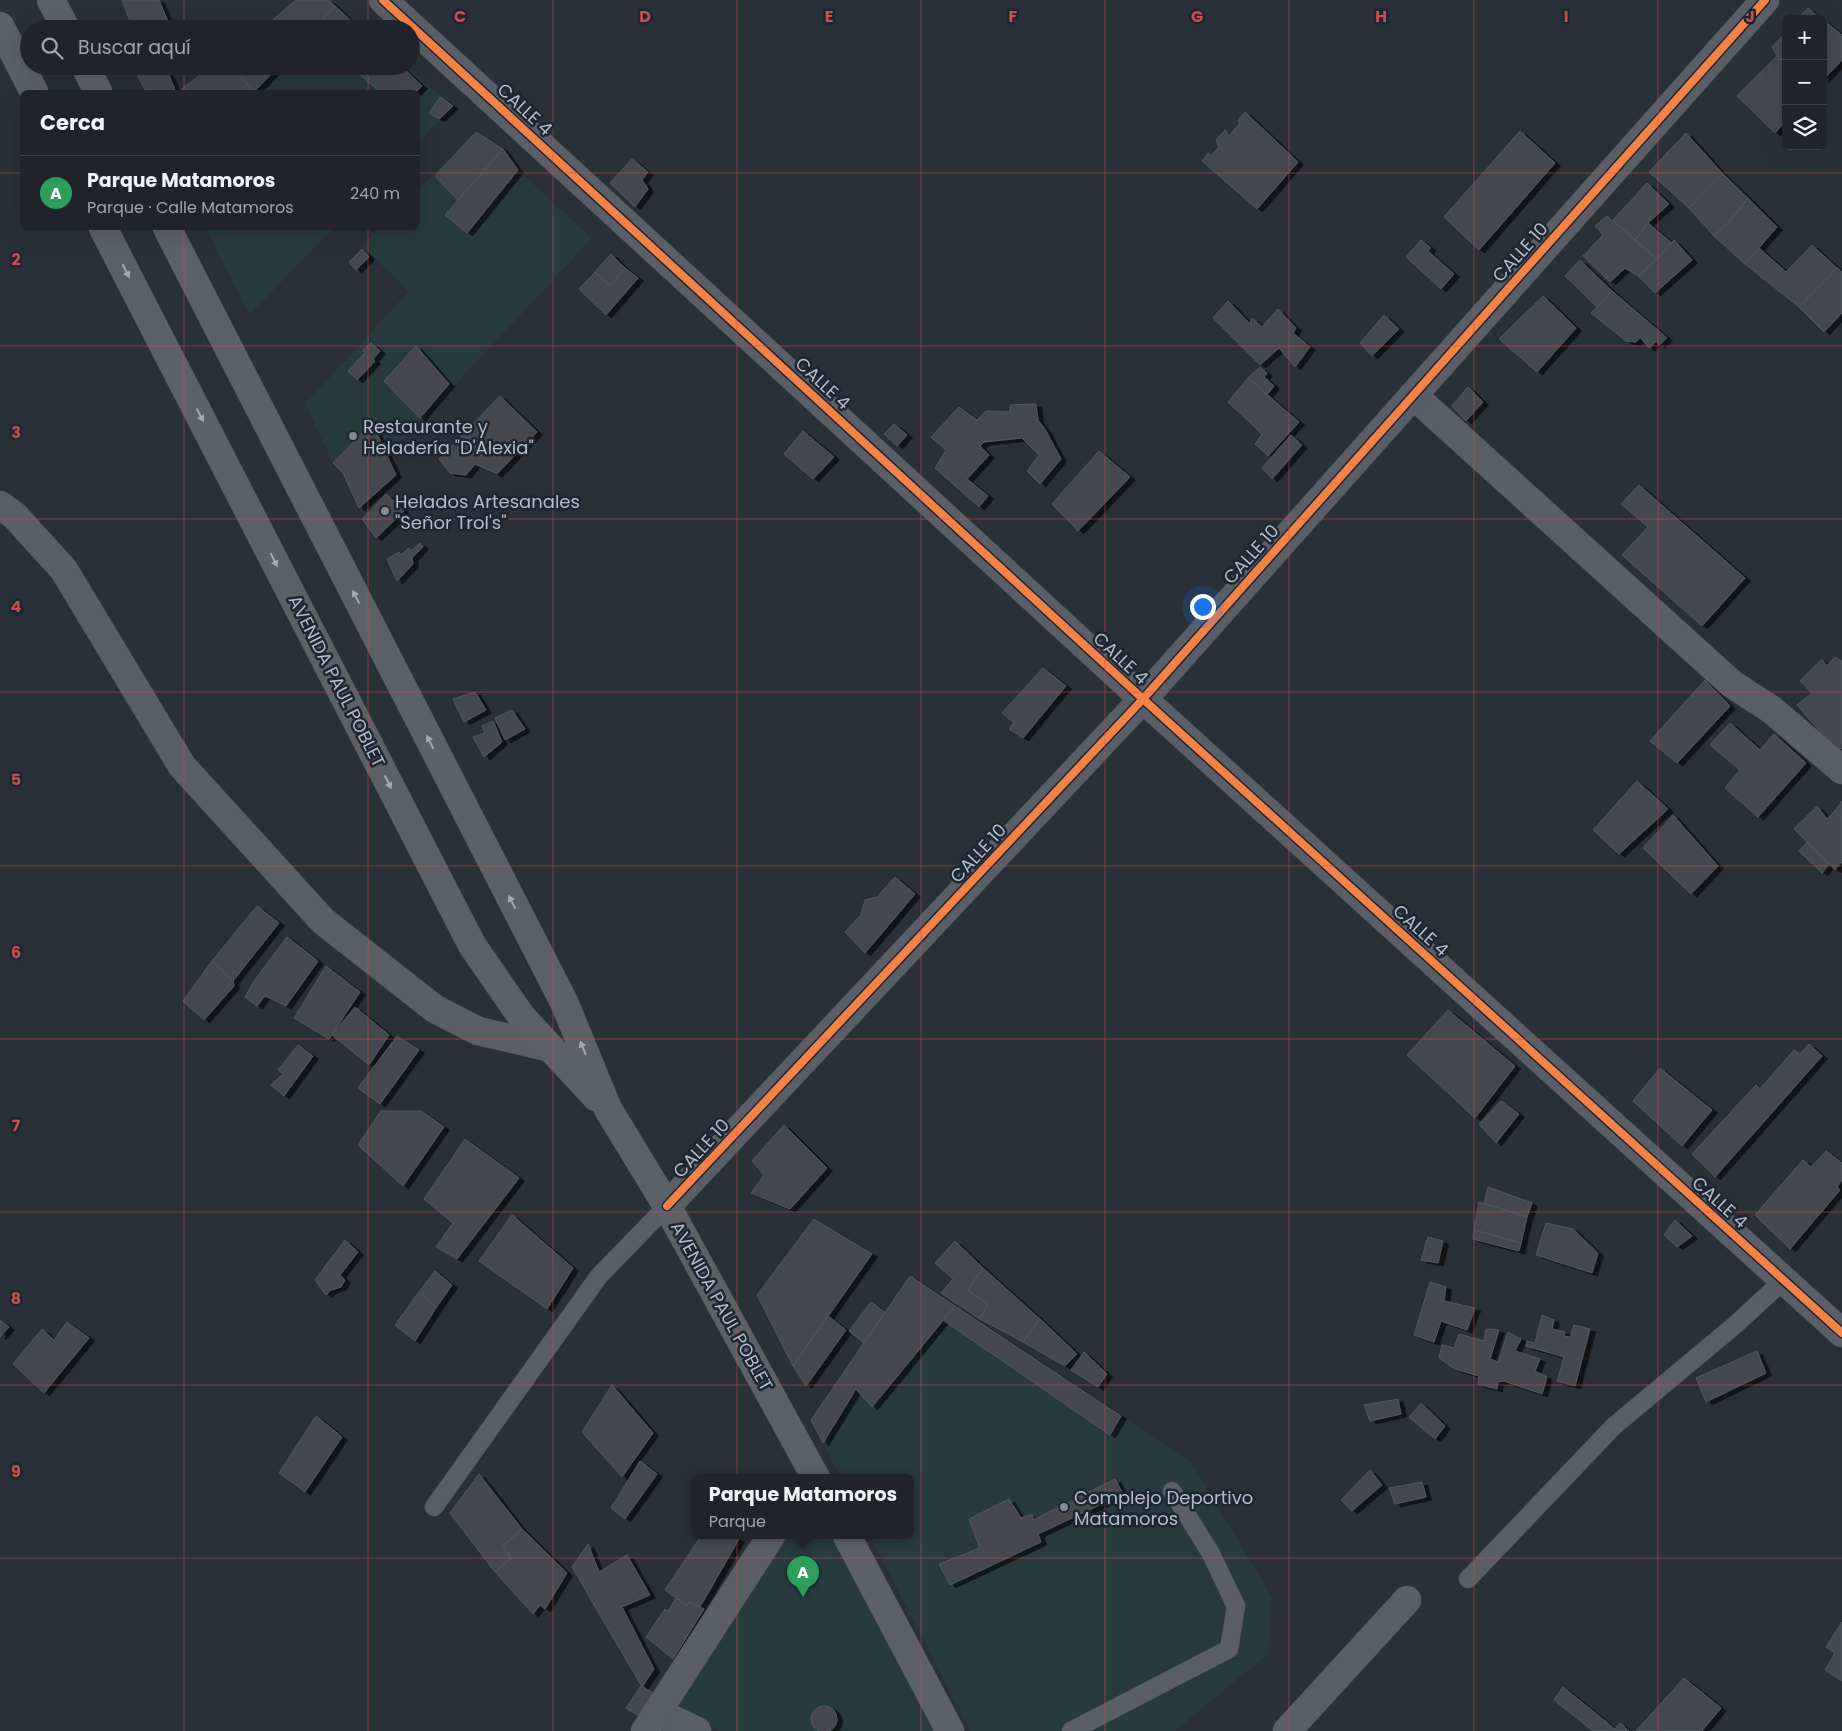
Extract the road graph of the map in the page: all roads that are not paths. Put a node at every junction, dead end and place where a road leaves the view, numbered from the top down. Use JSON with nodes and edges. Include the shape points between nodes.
{"nodes":[{"id":1,"x":51,"y":0,"type":"edge"},
{"id":2,"x":383,"y":0,"type":"edge"},
{"id":3,"x":1765,"y":0,"type":"edge"},
{"id":4,"x":61,"y":20,"type":"edge"},
{"id":5,"x":405,"y":20,"type":"edge"},
{"id":6,"x":0,"y":26,"type":"edge"},
{"id":7,"x":420,"y":34,"type":"edge"},
{"id":8,"x":20,"y":65,"type":"edge"},
{"id":9,"x":25,"y":75,"type":"edge"},
{"id":10,"x":90,"y":75,"type":"edge"},
{"id":11,"x":33,"y":90,"type":"edge"},
{"id":12,"x":97,"y":90,"type":"edge"},
{"id":13,"x":104,"y":230,"type":"edge"},
{"id":14,"x":168,"y":230,"type":"edge"},
{"id":15,"x":1413,"y":395,"type":"junction"},
{"id":16,"x":0,"y":505,"type":"edge"},
{"id":17,"x":1143,"y":698,"type":"junction"},
{"id":18,"x":1842,"y":770,"type":"edge"},
{"id":19,"x":551,"y":1048,"type":"junction"},
{"id":20,"x":608,"y":1110,"type":"junction"},
{"id":21,"x":667,"y":1206,"type":"junction"},
{"id":22,"x":1784,"y":1280,"type":"junction"},
{"id":23,"x":1842,"y":1333,"type":"edge"},
{"id":24,"x":811,"y":1474,"type":"edge"},
{"id":25,"x":1172,"y":1491,"type":"dead end"},
{"id":26,"x":434,"y":1507,"type":"dead end"},
{"id":27,"x":769,"y":1539,"type":"edge"},
{"id":28,"x":849,"y":1539,"type":"edge"},
{"id":29,"x":1468,"y":1579,"type":"dead end"},
{"id":30,"x":1407,"y":1600,"type":"dead end"},
{"id":31,"x":651,"y":1721,"type":"edge"},
{"id":32,"x":697,"y":1731,"type":"edge"},
{"id":33,"x":950,"y":1731,"type":"edge"},
{"id":34,"x":1071,"y":1731,"type":"edge"},
{"id":35,"x":1287,"y":1731,"type":"edge"}],
"edges":[{"from":1,"to":4,"type":"main road"},
{"from":2,"to":5,"type":"street","name":"CALLE 4"},
{"from":3,"to":15,"type":"street","name":"CALLE 10"},
{"from":6,"to":8,"type":"main road"},
{"from":7,"to":17,"type":"street","name":"CALLE 4"},
{"from":9,"to":11,"type":"main road"},
{"from":10,"to":12,"type":"main road"},
{"from":13,"to":19,"type":"main road","name":"AVENIDA PAUL POBLET","one_way":true,"via":[[472,945],[521,1016]]},
{"from":20,"to":14,"type":"main road","name":"AVENIDA PAUL POBLET","one_way":true,"via":[[564,1002]]},
{"from":15,"to":17,"type":"street","name":"CALLE 10"},
{"from":15,"to":18,"type":"street","via":[[1732,684],[1772,710]]},
{"from":16,"to":19,"type":"street","via":[[15,516],[64,570],[182,766],[323,921],[435,1009],[478,1031]]},
{"from":17,"to":21,"type":"street","name":"CALLE 10"},
{"from":17,"to":22,"type":"street","name":"CALLE 4"},
{"from":19,"to":20,"type":"main road","name":"AVENIDA PAUL POBLET"},
{"from":20,"to":21,"type":"main road","name":"AVENIDA PAUL POBLET"},
{"from":21,"to":24,"type":"main road","name":"AVENIDA PAUL POBLET"},
{"from":21,"to":26,"type":"lane","via":[[599,1276]]},
{"from":22,"to":23,"type":"street","name":"CALLE 4"},
{"from":22,"to":29,"type":"lane","via":[[1614,1426]]},
{"from":25,"to":34,"type":"lane","via":[[1210,1552],[1236,1606],[1229,1649]]},
{"from":27,"to":31,"type":"street"},
{"from":28,"to":33,"type":"main road"},
{"from":30,"to":35,"type":"street"},
{"from":31,"to":32,"type":"street"}]}
